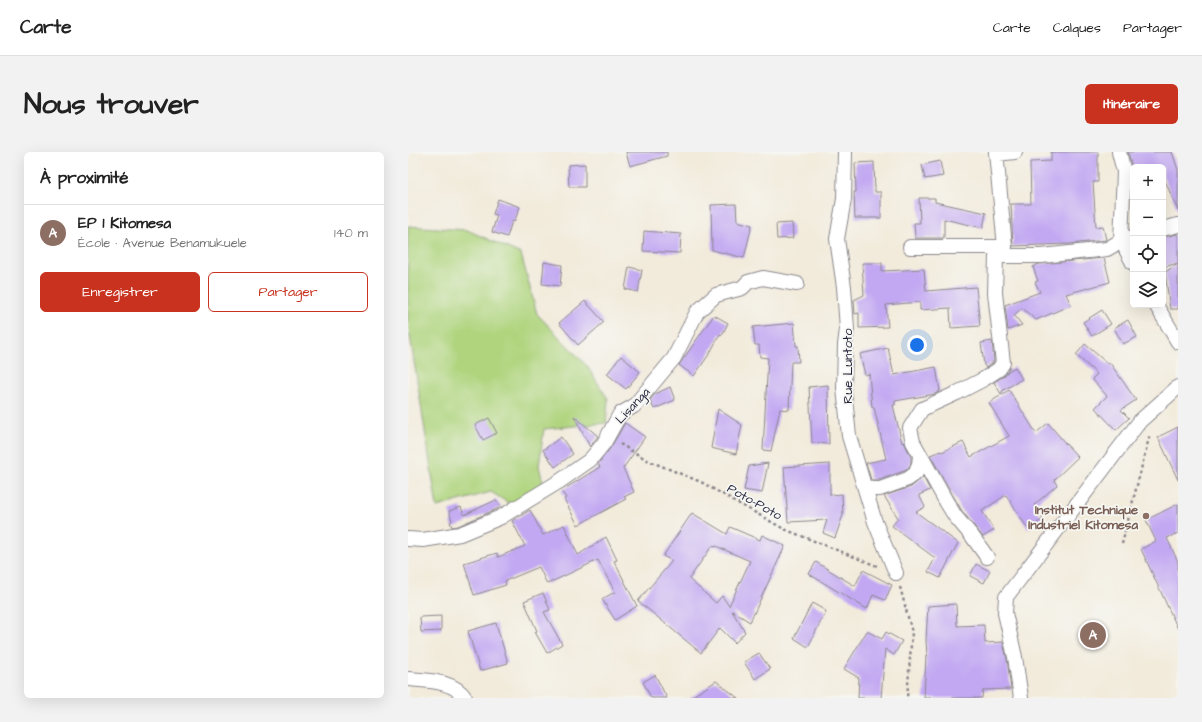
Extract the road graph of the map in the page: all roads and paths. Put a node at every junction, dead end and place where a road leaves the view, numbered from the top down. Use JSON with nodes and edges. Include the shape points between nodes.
{"nodes":[{"id":1,"x":845,"y":152,"type":"edge"},
{"id":2,"x":1014,"y":152,"type":"edge"},
{"id":3,"x":1119,"y":152,"type":"edge"},
{"id":4,"x":996,"y":153,"type":"edge"},
{"id":5,"x":1178,"y":225,"type":"edge"},
{"id":6,"x":1166,"y":228,"type":"edge"},
{"id":7,"x":1127,"y":239,"type":"edge"},
{"id":8,"x":910,"y":247,"type":"dead end"},
{"id":9,"x":1000,"y":251,"type":"junction"},
{"id":10,"x":1130,"y":251,"type":"edge"},
{"id":11,"x":797,"y":284,"type":"dead end"},
{"id":12,"x":1158,"y":308,"type":"edge"},
{"id":13,"x":1178,"y":342,"type":"edge"},
{"id":14,"x":1178,"y":387,"type":"edge"},
{"id":15,"x":1140,"y":421,"type":"junction"},
{"id":16,"x":608,"y":436,"type":"junction"},
{"id":17,"x":920,"y":456,"type":"junction"},
{"id":18,"x":865,"y":489,"type":"junction"},
{"id":19,"x":408,"y":539,"type":"edge"},
{"id":20,"x":1122,"y":544,"type":"dead end"},
{"id":21,"x":987,"y":557,"type":"dead end"},
{"id":22,"x":896,"y":573,"type":"junction"},
{"id":23,"x":408,"y":679,"type":"edge"},
{"id":24,"x":465,"y":698,"type":"edge"},
{"id":25,"x":907,"y":698,"type":"edge"},
{"id":26,"x":1021,"y":698,"type":"edge"}],
"edges":[{"from":1,"to":18,"type":"street","name":"Rue Luntoto","via":[[844,199],[837,239],[847,329],[844,388],[849,436]]},
{"from":2,"to":4,"type":"street"},
{"from":3,"to":7,"type":"street","via":[[1124,172]]},
{"from":4,"to":9,"type":"street"},
{"from":5,"to":6,"type":"street"},
{"from":7,"to":9,"type":"street","via":[[1107,249],[1042,256]]},
{"from":7,"to":10,"type":"street"},
{"from":8,"to":9,"type":"street"},
{"from":9,"to":17,"type":"street","via":[[995,293],[1003,363],[999,369],[984,379],[922,409],[910,428]]},
{"from":11,"to":16,"type":"street","name":"Lisanga","via":[[763,278],[748,282],[742,288],[716,295],[697,312],[674,358],[634,406],[620,414]]},
{"from":12,"to":13,"type":"street"},
{"from":14,"to":15,"type":"street"},
{"from":15,"to":20,"type":"path","via":[[1150,433]]},
{"from":15,"to":26,"type":"street","via":[[1006,597],[1005,613]]},
{"from":16,"to":19,"type":"street","name":"Lisanga","via":[[590,460],[501,518],[460,534],[423,540]]},
{"from":16,"to":22,"type":"path","name":"Poto-Poto","via":[[649,461],[701,482],[784,529]]},
{"from":17,"to":18,"type":"street","via":[[916,473],[908,479],[880,489]]},
{"from":17,"to":21,"type":"street","via":[[947,504]]},
{"from":18,"to":22,"type":"street","name":"Rue Luntoto","via":[[875,522]]},
{"from":22,"to":25,"type":"path","via":[[912,632]]},
{"from":23,"to":24,"type":"street","via":[[450,685],[461,691]]}]}
